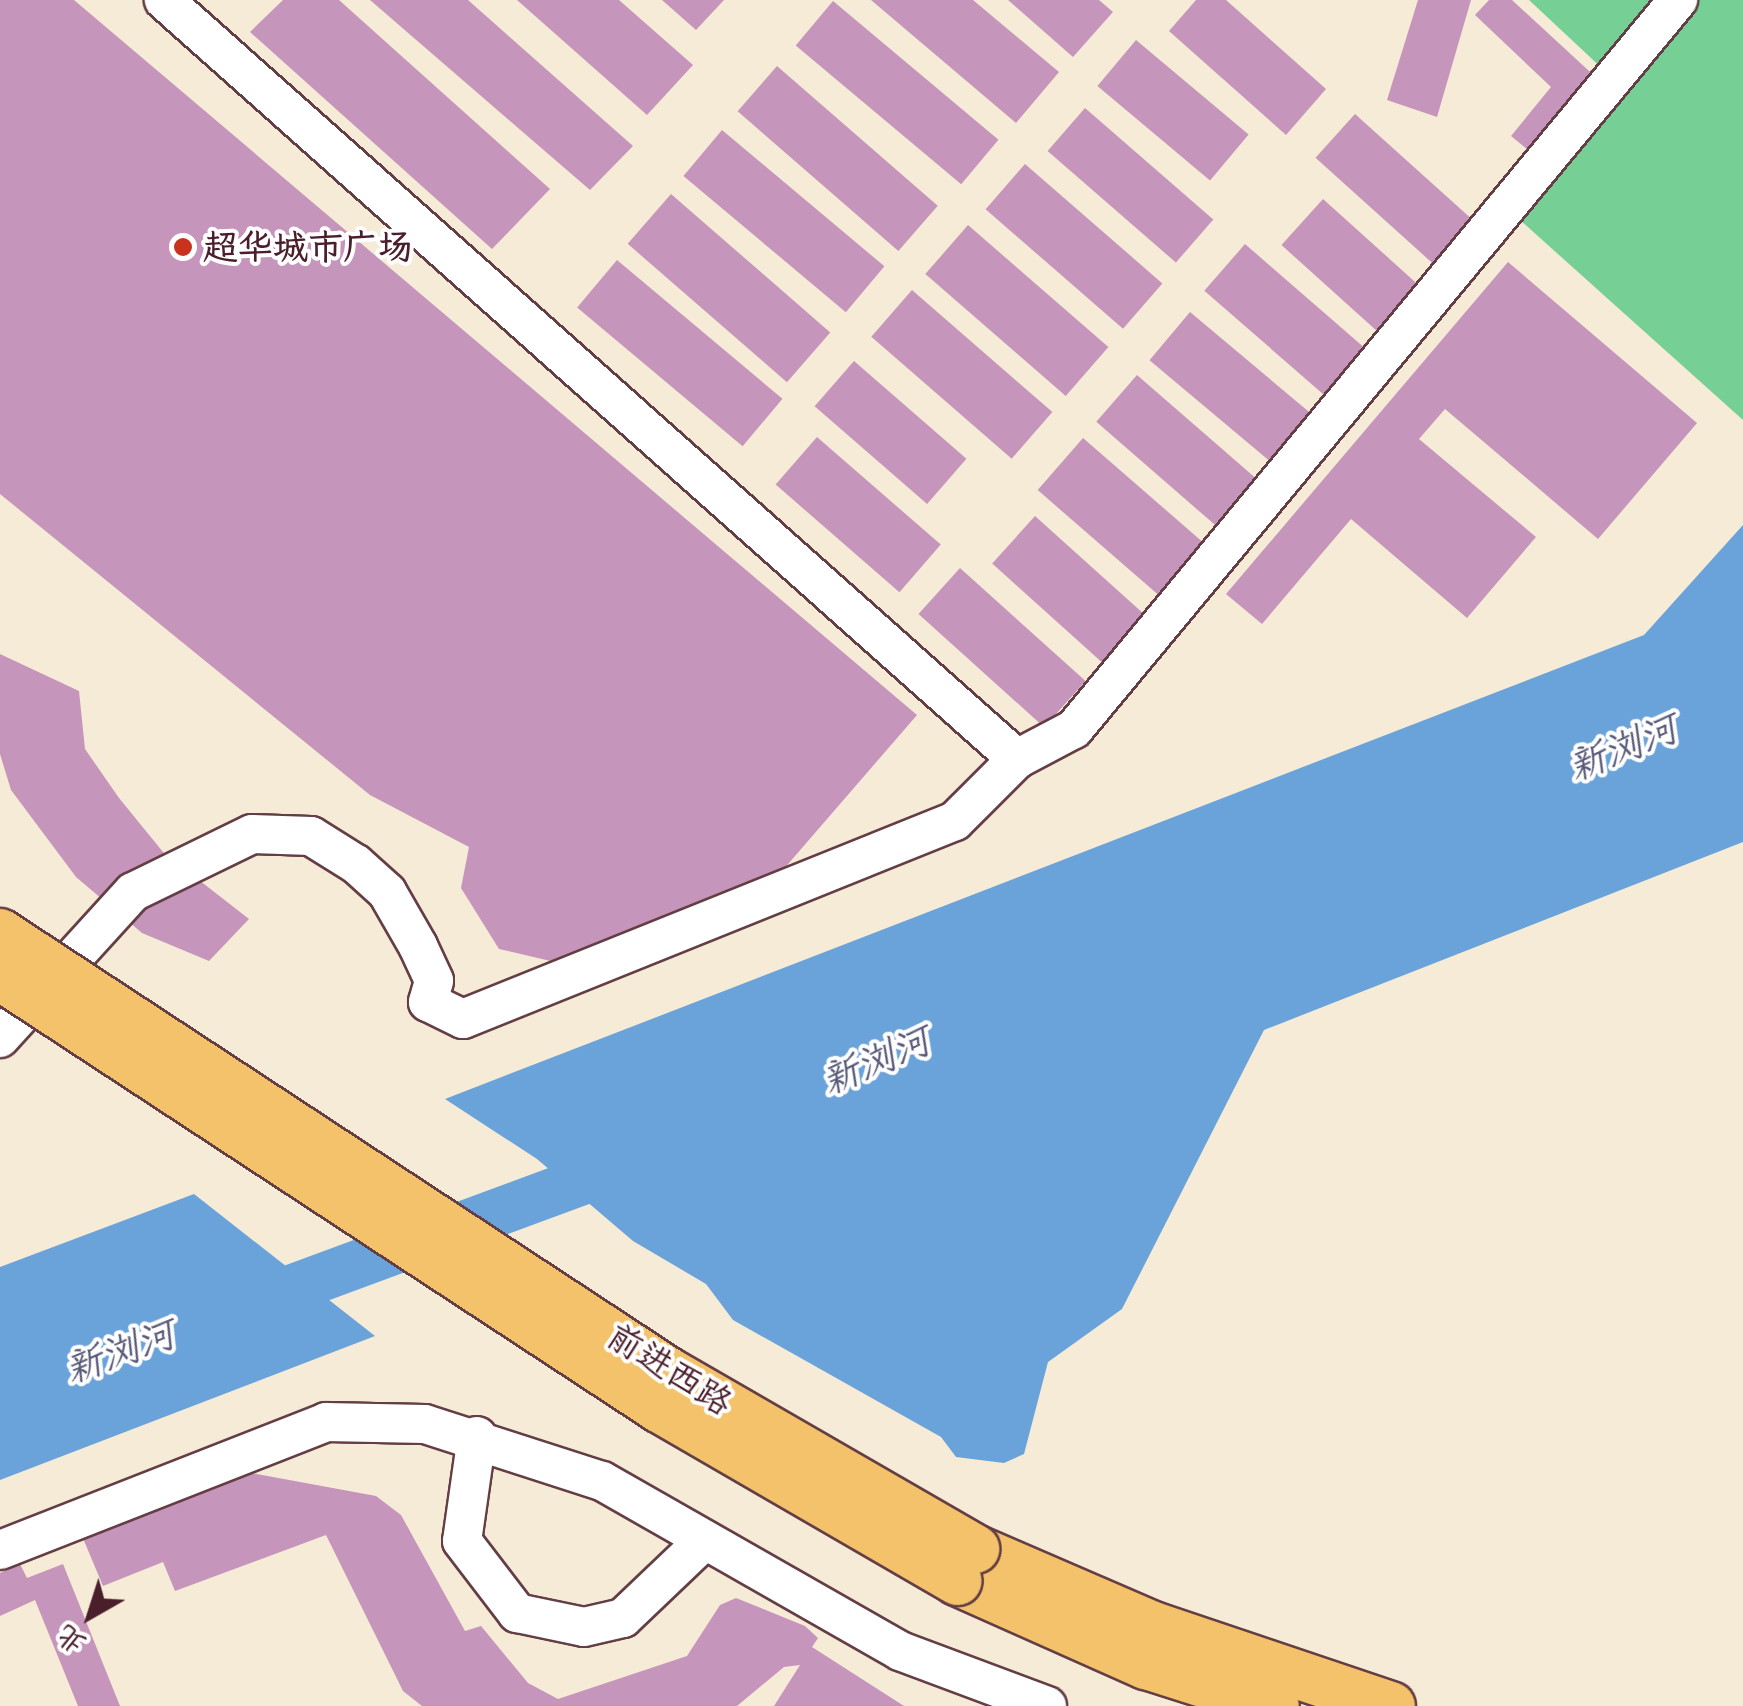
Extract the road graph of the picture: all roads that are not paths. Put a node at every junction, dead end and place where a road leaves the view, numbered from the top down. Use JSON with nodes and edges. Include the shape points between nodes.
{"nodes":[{"id":1,"x":164,"y":0,"type":"edge"},
{"id":2,"x":1678,"y":0,"type":"edge"},
{"id":3,"x":1017,"y":759,"type":"junction"},
{"id":4,"x":0,"y":933,"type":"edge"},
{"id":5,"x":0,"y":976,"type":"edge"},
{"id":6,"x":0,"y":1038,"type":"edge"},
{"id":7,"x":477,"y":1436,"type":"junction"},
{"id":8,"x":705,"y":1540,"type":"junction"},
{"id":9,"x":0,"y":1550,"type":"edge"},
{"id":10,"x":966,"y":1565,"type":"junction"},
{"id":11,"x":1047,"y":1706,"type":"edge"},
{"id":12,"x":1275,"y":1706,"type":"edge"},
{"id":13,"x":1391,"y":1706,"type":"edge"}],
"edges":[{"from":1,"to":3,"type":"street"},
{"from":2,"to":3,"type":"street","via":[[1074,729]]},
{"from":3,"to":6,"type":"street","via":[[955,821],[463,1019],[428,1002],[434,981],[418,946],[387,892],[356,864],[311,836],[252,834],[132,892]]},
{"from":4,"to":10,"type":"main road","name":"前进西路","bridge":true},
{"from":5,"to":10,"type":"main road","name":"前进西路","bridge":true,"via":[[659,1408]]},
{"from":7,"to":8,"type":"street","via":[[602,1481]]},
{"from":7,"to":8,"type":"street","via":[[462,1541],[517,1613],[568,1626],[623,1618]]},
{"from":7,"to":9,"type":"street","via":[[425,1424],[326,1422]]},
{"from":8,"to":11,"type":"street","via":[[900,1651]]},
{"from":10,"to":12,"type":"main road","name":"前进西路","via":[[1146,1665]]},
{"from":10,"to":13,"type":"main road","name":"前进西路"}]}
